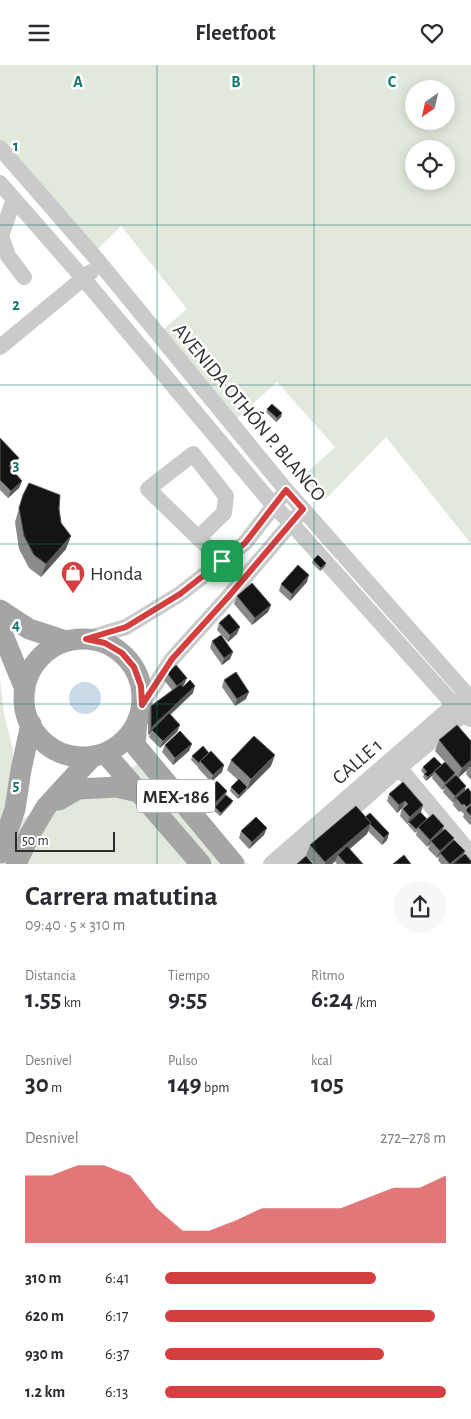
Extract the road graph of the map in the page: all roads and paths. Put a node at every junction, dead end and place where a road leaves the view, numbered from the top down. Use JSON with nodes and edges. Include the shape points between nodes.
{"nodes":[{"id":1,"x":0,"y":149,"type":"edge"},
{"id":2,"x":0,"y":183,"type":"edge"},
{"id":3,"x":14,"y":199,"type":"junction"},
{"id":4,"x":100,"y":264,"type":"junction"},
{"id":5,"x":24,"y":277,"type":"dead end"},
{"id":6,"x":83,"y":278,"type":"junction"},
{"id":7,"x":0,"y":347,"type":"edge"},
{"id":8,"x":286,"y":490,"type":"junction"},
{"id":9,"x":274,"y":506,"type":"junction"},
{"id":10,"x":303,"y":509,"type":"junction"},
{"id":11,"x":291,"y":523,"type":"junction"},
{"id":12,"x":198,"y":538,"type":"junction"},
{"id":13,"x":222,"y":561,"type":"junction"},
{"id":14,"x":0,"y":610,"type":"edge"},
{"id":15,"x":0,"y":628,"type":"edge"},
{"id":16,"x":76,"y":640,"type":"junction"},
{"id":17,"x":25,"y":689,"type":"junction"},
{"id":18,"x":467,"y":704,"type":"edge"},
{"id":19,"x":140,"y":713,"type":"junction"},
{"id":20,"x":31,"y":724,"type":"junction"},
{"id":21,"x":99,"y":754,"type":"junction"},
{"id":22,"x":396,"y":764,"type":"junction"},
{"id":23,"x":138,"y":793,"type":"junction"},
{"id":24,"x":46,"y":807,"type":"junction"},
{"id":25,"x":0,"y":853,"type":"edge"},
{"id":26,"x":471,"y":854,"type":"edge"},
{"id":27,"x":16,"y":864,"type":"edge"},
{"id":28,"x":201,"y":864,"type":"edge"},
{"id":29,"x":234,"y":864,"type":"edge"},
{"id":30,"x":272,"y":864,"type":"edge"},
{"id":31,"x":290,"y":864,"type":"edge"}],
"edges":[{"from":1,"to":4,"type":"street","name":"AVENIDA OTHÓN P. BLANCO"},
{"from":2,"to":3,"type":"street","name":"AVENIDA OTHÓN P. BLANCO"},
{"from":3,"to":5,"type":"street","via":[[1,236],[8,256]]},
{"from":3,"to":6,"type":"street","name":"AVENIDA OTHÓN P. BLANCO"},
{"from":4,"to":6,"type":"street"},
{"from":4,"to":8,"type":"street","name":"AVENIDA OTHÓN P. BLANCO"},
{"from":6,"to":7,"type":"street"},
{"from":6,"to":9,"type":"street","name":"AVENIDA OTHÓN P. BLANCO"},
{"from":8,"to":9,"type":"street"},
{"from":8,"to":10,"type":"street","name":"AVENIDA OTHÓN P. BLANCO"},
{"from":9,"to":11,"type":"street","name":"AVENIDA OTHÓN P. BLANCO"},
{"from":9,"to":13,"type":"street","via":[[245,543]]},
{"from":10,"to":11,"type":"street"},
{"from":10,"to":18,"type":"street","name":"AVENIDA OTHÓN P. BLANCO"},
{"from":11,"to":18,"type":"street","name":"AVENIDA OTHÓN P. BLANCO"},
{"from":11,"to":19,"type":"street","via":[[172,659]]},
{"from":12,"to":12,"type":"street","via":[[148,489],[193,454],[226,497],[224,513]]},
{"from":12,"to":13,"type":"street"},
{"from":13,"to":16,"type":"street","via":[[180,594],[126,627]]},
{"from":14,"to":16,"type":"main road","via":[[29,629]]},
{"from":15,"to":17,"type":"main road"},
{"from":16,"to":17,"type":"main road","via":[[51,648],[39,659]]},
{"from":16,"to":19,"type":"main road","via":[[105,643],[122,653],[134,667],[141,686]]},
{"from":17,"to":20,"type":"main road","via":[[25,707]]},
{"from":18,"to":22,"type":"street","name":"CALLE 1"},
{"from":19,"to":21,"type":"main road","via":[[130,735]]},
{"from":19,"to":29,"type":"main road","number":"MEX-186","via":[[135,745]]},
{"from":20,"to":21,"type":"main road","via":[[42,739],[57,750],[75,756]]},
{"from":20,"to":25,"type":"main road","via":[[16,809]]},
{"from":21,"to":23,"type":"main road","number":"MEX-186"},
{"from":21,"to":24,"type":"main road"},
{"from":22,"to":26,"type":"street"},
{"from":22,"to":30,"type":"street","name":"CALLE 1"},
{"from":22,"to":31,"type":"street","name":"CALLE 1"},
{"from":23,"to":24,"type":"main road","via":[[117,787],[78,789]]},
{"from":23,"to":28,"type":"main road","number":"MEX-186"},
{"from":24,"to":27,"type":"main road"}]}
